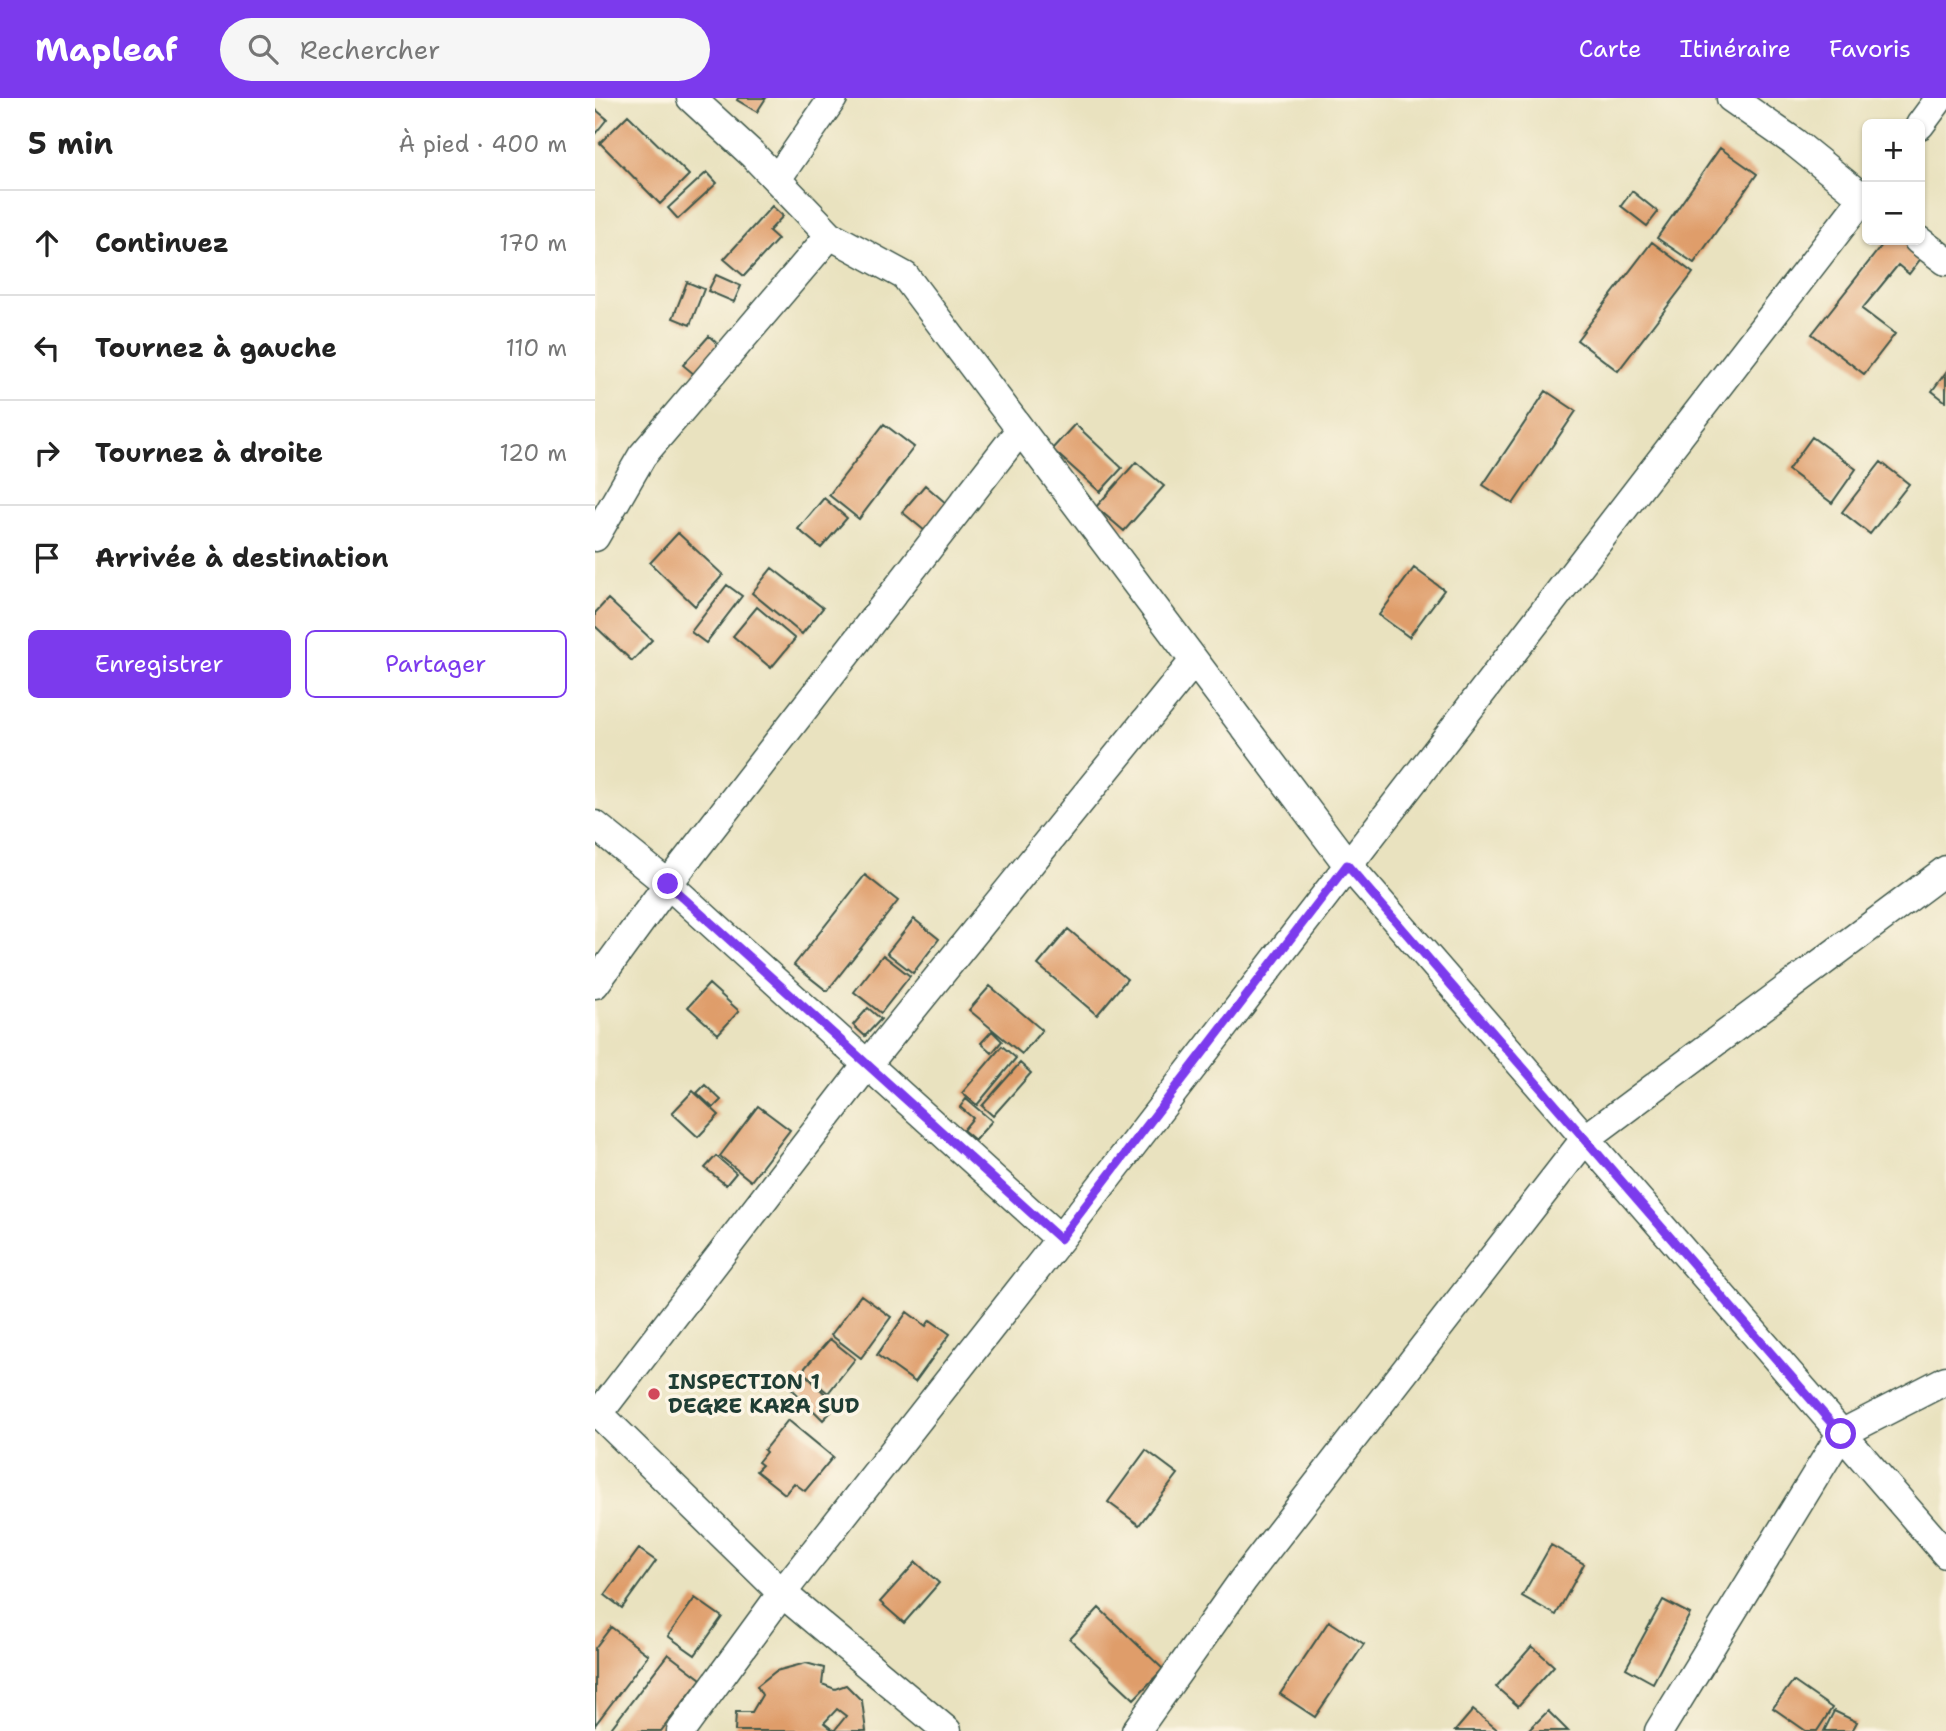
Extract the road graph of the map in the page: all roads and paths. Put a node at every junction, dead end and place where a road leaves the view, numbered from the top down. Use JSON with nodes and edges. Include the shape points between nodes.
{"nodes":[{"id":1,"x":691,"y":98,"type":"edge"},
{"id":2,"x":834,"y":98,"type":"edge"},
{"id":3,"x":1731,"y":98,"type":"edge"},
{"id":4,"x":1940,"y":98,"type":"edge"},
{"id":5,"x":1924,"y":119,"type":"edge"},
{"id":6,"x":777,"y":180,"type":"junction"},
{"id":7,"x":1862,"y":194,"type":"edge"},
{"id":8,"x":1862,"y":202,"type":"edge"},
{"id":9,"x":830,"y":236,"type":"junction"},
{"id":10,"x":1925,"y":245,"type":"edge"},
{"id":11,"x":1946,"y":261,"type":"edge"},
{"id":12,"x":1020,"y":430,"type":"junction"},
{"id":13,"x":595,"y":537,"type":"edge"},
{"id":14,"x":1194,"y":661,"type":"junction"},
{"id":15,"x":595,"y":825,"type":"edge"},
{"id":16,"x":1347,"y":865,"type":"junction"},
{"id":17,"x":1946,"y":870,"type":"edge"},
{"id":18,"x":668,"y":884,"type":"junction"},
{"id":19,"x":595,"y":984,"type":"edge"},
{"id":20,"x":867,"y":1065,"type":"junction"},
{"id":21,"x":1585,"y":1139,"type":"junction"},
{"id":22,"x":1060,"y":1239,"type":"junction"},
{"id":23,"x":1946,"y":1380,"type":"edge"},
{"id":24,"x":597,"y":1412,"type":"edge"},
{"id":25,"x":1841,"y":1434,"type":"junction"},
{"id":26,"x":1946,"y":1554,"type":"edge"},
{"id":27,"x":782,"y":1592,"type":"junction"},
{"id":28,"x":681,"y":1731,"type":"edge"},
{"id":29,"x":947,"y":1731,"type":"edge"},
{"id":30,"x":1136,"y":1731,"type":"edge"},
{"id":31,"x":1659,"y":1731,"type":"edge"}],
"edges":[{"from":1,"to":6,"type":"street"},
{"from":2,"to":6,"type":"street"},
{"from":3,"to":7,"type":"street"},
{"from":4,"to":5,"type":"street"},
{"from":6,"to":9,"type":"street"},
{"from":8,"to":16,"type":"street"},
{"from":9,"to":12,"type":"street","via":[[905,276]]},
{"from":9,"to":13,"type":"street","via":[[642,456]]},
{"from":10,"to":11,"type":"street"},
{"from":12,"to":14,"type":"street"},
{"from":12,"to":18,"type":"street"},
{"from":14,"to":16,"type":"street"},
{"from":14,"to":20,"type":"street"},
{"from":15,"to":18,"type":"street"},
{"from":16,"to":21,"type":"street"},
{"from":16,"to":22,"type":"street"},
{"from":17,"to":21,"type":"street"},
{"from":18,"to":19,"type":"street"},
{"from":18,"to":20,"type":"street"},
{"from":20,"to":22,"type":"street"},
{"from":20,"to":24,"type":"street"},
{"from":21,"to":25,"type":"street"},
{"from":21,"to":30,"type":"street","via":[[1243,1580]]},
{"from":22,"to":27,"type":"street"},
{"from":23,"to":25,"type":"street"},
{"from":24,"to":27,"type":"street"},
{"from":25,"to":26,"type":"street"},
{"from":25,"to":31,"type":"street"},
{"from":27,"to":28,"type":"street"},
{"from":27,"to":29,"type":"street"}]}
